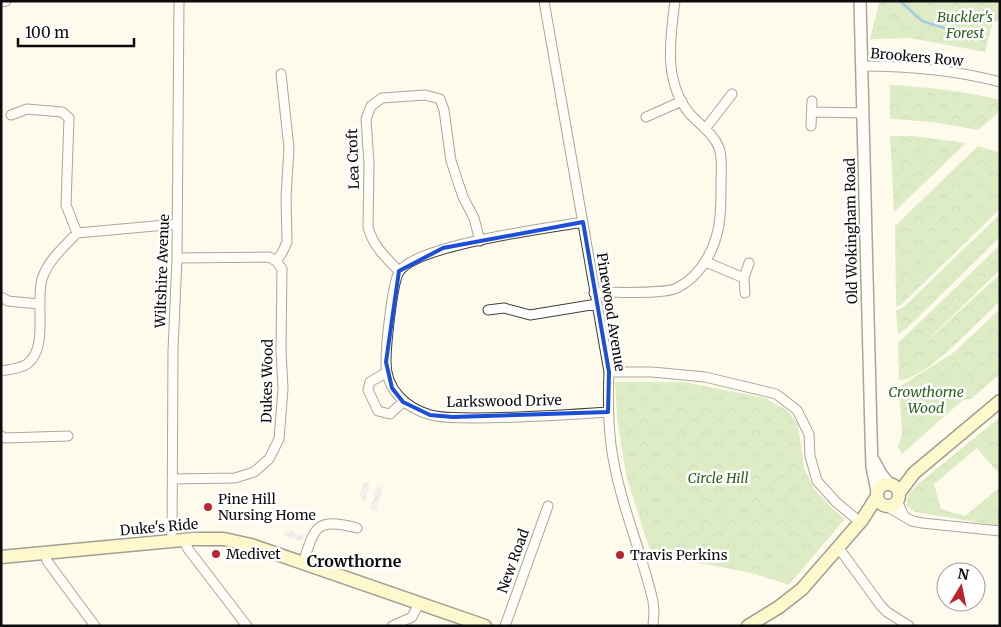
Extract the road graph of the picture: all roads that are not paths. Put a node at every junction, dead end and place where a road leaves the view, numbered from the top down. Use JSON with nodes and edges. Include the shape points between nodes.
{"nodes":[{"id":1,"x":6,"y":1,"type":"edge"},
{"id":2,"x":179,"y":1,"type":"edge"},
{"id":3,"x":544,"y":1,"type":"edge"},
{"id":4,"x":675,"y":1,"type":"edge"},
{"id":5,"x":860,"y":1,"type":"edge"},
{"id":6,"x":1,"y":2,"type":"edge"},
{"id":7,"x":862,"y":66,"type":"junction"},
{"id":8,"x":280,"y":74,"type":"dead end"},
{"id":9,"x":1000,"y":82,"type":"edge"},
{"id":10,"x":732,"y":94,"type":"dead end"},
{"id":11,"x":682,"y":101,"type":"junction"},
{"id":12,"x":812,"y":101,"type":"dead end"},
{"id":13,"x":812,"y":112,"type":"junction"},
{"id":14,"x":864,"y":113,"type":"junction"},
{"id":15,"x":11,"y":115,"type":"dead end"},
{"id":16,"x":646,"y":117,"type":"dead end"},
{"id":17,"x":810,"y":126,"type":"dead end"},
{"id":18,"x":705,"y":129,"type":"junction"},
{"id":19,"x":583,"y":222,"type":"junction"},
{"id":20,"x":177,"y":224,"type":"junction"},
{"id":21,"x":77,"y":233,"type":"junction"},
{"id":22,"x":480,"y":241,"type":"junction"},
{"id":23,"x":178,"y":258,"type":"junction"},
{"id":24,"x":276,"y":261,"type":"junction"},
{"id":25,"x":706,"y":262,"type":"junction"},
{"id":26,"x":749,"y":263,"type":"dead end"},
{"id":27,"x":399,"y":271,"type":"junction"},
{"id":28,"x":744,"y":278,"type":"junction"},
{"id":29,"x":594,"y":292,"type":"junction"},
{"id":30,"x":745,"y":293,"type":"dead end"},
{"id":31,"x":1,"y":297,"type":"edge"},
{"id":32,"x":39,"y":304,"type":"junction"},
{"id":33,"x":597,"y":304,"type":"junction"},
{"id":34,"x":488,"y":310,"type":"dead end"},
{"id":35,"x":1,"y":371,"type":"edge"},
{"id":36,"x":387,"y":372,"type":"junction"},
{"id":37,"x":609,"y":372,"type":"junction"},
{"id":38,"x":1000,"y":401,"type":"edge"},
{"id":39,"x":403,"y":402,"type":"junction"},
{"id":40,"x":608,"y":412,"type":"junction"},
{"id":41,"x":1,"y":436,"type":"edge"},
{"id":42,"x":68,"y":436,"type":"dead end"},
{"id":43,"x":172,"y":479,"type":"junction"},
{"id":44,"x":888,"y":496,"type":"junction"},
{"id":45,"x":548,"y":506,"type":"dead end"},
{"id":46,"x":861,"y":521,"type":"junction"},
{"id":47,"x":357,"y":528,"type":"dead end"},
{"id":48,"x":1000,"y":531,"type":"edge"},
{"id":49,"x":178,"y":540,"type":"junction"},
{"id":50,"x":838,"y":547,"type":"junction"},
{"id":51,"x":45,"y":553,"type":"junction"},
{"id":52,"x":1,"y":557,"type":"edge"},
{"id":53,"x":303,"y":563,"type":"junction"},
{"id":54,"x":419,"y":603,"type":"junction"},
{"id":55,"x":478,"y":625,"type":"edge"},
{"id":56,"x":95,"y":626,"type":"edge"},
{"id":57,"x":247,"y":626,"type":"edge"},
{"id":58,"x":392,"y":626,"type":"edge"},
{"id":59,"x":504,"y":626,"type":"edge"},
{"id":60,"x":652,"y":626,"type":"edge"},
{"id":61,"x":748,"y":626,"type":"edge"},
{"id":62,"x":909,"y":626,"type":"edge"}],
"edges":[{"from":1,"to":6,"type":"street"},
{"from":2,"to":20,"type":"street","name":"Wiltshire Avenue"},
{"from":3,"to":19,"type":"street","name":"Pinewood Avenue"},
{"from":4,"to":11,"type":"street","via":[[670,65]]},
{"from":5,"to":7,"type":"street","name":"Old Wokingham Road"},
{"from":7,"to":9,"type":"street","name":"Brookers Row","via":[[940,70]]},
{"from":7,"to":14,"type":"street","name":"Old Wokingham Road"},
{"from":8,"to":24,"type":"street","via":[[289,148],[287,242]]},
{"from":10,"to":18,"type":"street"},
{"from":11,"to":16,"type":"street"},
{"from":11,"to":18,"type":"street"},
{"from":12,"to":13,"type":"street"},
{"from":13,"to":14,"type":"street"},
{"from":13,"to":17,"type":"street"},
{"from":14,"to":44,"type":"street","name":"Old Wokingham Road","via":[[873,473]]},
{"from":15,"to":21,"type":"street","via":[[27,109],[62,112],[69,118],[66,205]]},
{"from":18,"to":25,"type":"street","via":[[720,149],[722,162],[720,218]]},
{"from":19,"to":22,"type":"street"},
{"from":19,"to":29,"type":"street","name":"Pinewood Avenue"},
{"from":20,"to":21,"type":"street"},
{"from":20,"to":23,"type":"street","name":"Wiltshire Avenue"},
{"from":21,"to":32,"type":"street","via":[[52,260],[42,279]]},
{"from":22,"to":27,"type":"street","via":[[443,248]]},
{"from":22,"to":27,"type":"street","name":"Lea Croft","via":[[451,161],[440,99],[425,95],[382,98],[371,106],[366,119],[368,227],[378,250]]},
{"from":23,"to":24,"type":"street","via":[[269,257]]},
{"from":23,"to":43,"type":"street","name":"Wiltshire Avenue","via":[[173,350]]},
{"from":24,"to":43,"type":"street","name":"Dukes Wood","via":[[282,269],[283,390],[279,439],[269,458],[254,472],[235,478]]},
{"from":25,"to":28,"type":"street"},
{"from":25,"to":29,"type":"street","via":[[690,280],[676,289]]},
{"from":26,"to":28,"type":"street"},
{"from":27,"to":36,"type":"street","via":[[387,336]]},
{"from":28,"to":30,"type":"street"},
{"from":29,"to":33,"type":"street","name":"Pinewood Avenue"},
{"from":31,"to":32,"type":"street","via":[[8,301]]},
{"from":32,"to":35,"type":"street","via":[[37,352],[27,364]]},
{"from":33,"to":34,"type":"street","via":[[530,315],[504,308]]},
{"from":33,"to":37,"type":"street","name":"Pinewood Avenue"},
{"from":36,"to":39,"type":"street","via":[[392,388]]},
{"from":36,"to":39,"type":"street","via":[[370,382],[368,390],[378,411],[390,414]]},
{"from":37,"to":40,"type":"street","name":"Pinewood Avenue"},
{"from":37,"to":46,"type":"street","via":[[705,377],[776,394],[797,410],[809,434],[810,456],[817,481],[836,502]]},
{"from":38,"to":44,"type":"main road"},
{"from":39,"to":40,"type":"street","name":"Larkswood Drive","via":[[430,415],[453,417]]},
{"from":40,"to":60,"type":"street","name":"Pinewood Avenue","via":[[618,482],[653,601]]},
{"from":41,"to":42,"type":"street"},
{"from":43,"to":49,"type":"street","name":"Wiltshire Avenue"},
{"from":44,"to":46,"type":"main road"},
{"from":44,"to":48,"type":"street","via":[[912,521]]},
{"from":45,"to":59,"type":"street","name":"New Road"},
{"from":46,"to":50,"type":"main road"},
{"from":47,"to":53,"type":"street","via":[[338,523],[323,525],[314,533]]},
{"from":49,"to":51,"type":"main road","name":"Duke's Ride"},
{"from":49,"to":53,"type":"main road","name":"Duke's Ride","via":[[230,540]]},
{"from":49,"to":57,"type":"street"},
{"from":50,"to":61,"type":"main road","via":[[802,590]]},
{"from":50,"to":62,"type":"street","via":[[881,606]]},
{"from":51,"to":52,"type":"main road","name":"Duke's Ride"},
{"from":51,"to":56,"type":"street"},
{"from":53,"to":54,"type":"main road","name":"Duke's Ride"},
{"from":54,"to":55,"type":"main road","name":"Duke's Ride"},
{"from":54,"to":58,"type":"street","via":[[412,617]]}]}
